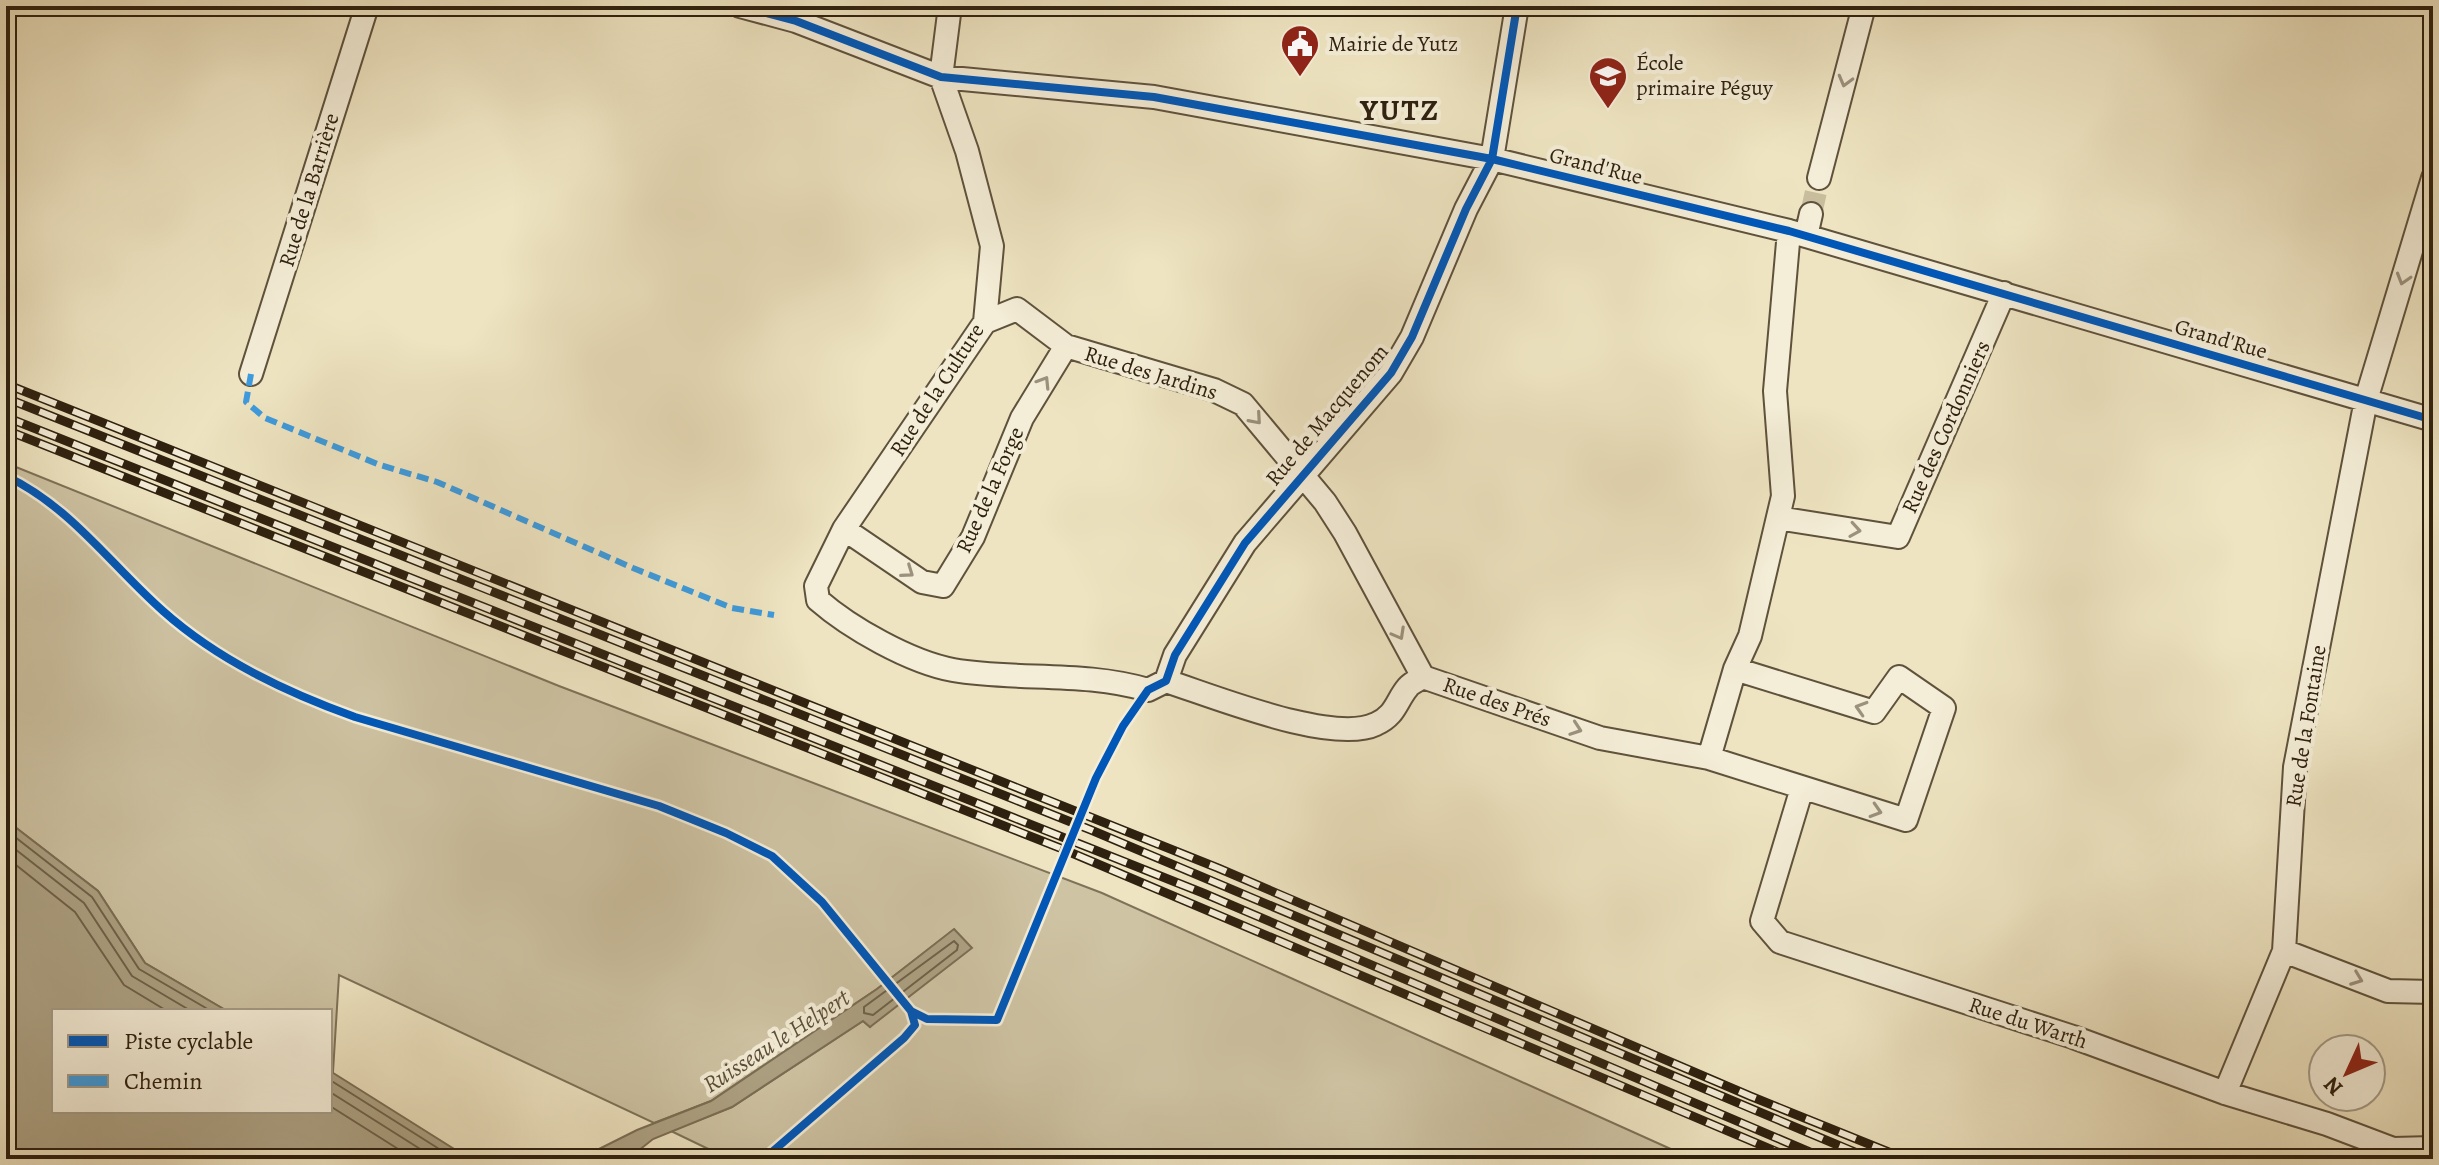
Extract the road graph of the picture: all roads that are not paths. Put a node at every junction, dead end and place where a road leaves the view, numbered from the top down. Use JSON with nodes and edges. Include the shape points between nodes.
{"nodes":[{"id":1,"x":367,"y":6,"type":"edge"},
{"id":2,"x":740,"y":6,"type":"edge"},
{"id":3,"x":950,"y":6,"type":"edge"},
{"id":4,"x":1517,"y":6,"type":"edge"},
{"id":5,"x":1864,"y":6,"type":"edge"},
{"id":6,"x":941,"y":77,"type":"junction"},
{"id":7,"x":1492,"y":159,"type":"junction"},
{"id":8,"x":1819,"y":178,"type":"tunnel mouth"},
{"id":9,"x":2433,"y":178,"type":"edge"},
{"id":10,"x":1811,"y":214,"type":"tunnel mouth"},
{"id":11,"x":1798,"y":234,"type":"junction"},
{"id":12,"x":2004,"y":293,"type":"junction"},
{"id":13,"x":985,"y":322,"type":"junction"},
{"id":14,"x":1066,"y":346,"type":"junction"},
{"id":15,"x":251,"y":374,"type":"dead end"},
{"id":16,"x":2366,"y":400,"type":"junction"},
{"id":17,"x":2433,"y":420,"type":"edge"},
{"id":18,"x":1303,"y":473,"type":"junction"},
{"id":19,"x":1778,"y":518,"type":"junction"},
{"id":20,"x":844,"y":529,"type":"junction"},
{"id":21,"x":811,"y":605,"type":"joint"},
{"id":22,"x":1735,"y":669,"type":"junction"},
{"id":23,"x":1423,"y":677,"type":"junction"},
{"id":24,"x":1157,"y":686,"type":"junction"},
{"id":25,"x":1709,"y":758,"type":"junction"},
{"id":26,"x":1802,"y":788,"type":"junction"},
{"id":27,"x":2284,"y":951,"type":"junction"},
{"id":28,"x":2433,"y":992,"type":"edge"},
{"id":29,"x":2225,"y":1093,"type":"junction"},
{"id":30,"x":2433,"y":1148,"type":"edge"}],
"edges":[{"from":1,"to":15,"type":"street","name":"Rue de la Barrière"},
{"from":2,"to":6,"type":"street","name":"Grand'Rue","via":[[796,21]]},
{"from":3,"to":6,"type":"street","name":"Rue de la Culture"},
{"from":4,"to":7,"type":"street","name":"Rue de Macquenom"},
{"from":5,"to":8,"type":"street","one_way":true},
{"from":6,"to":7,"type":"street","name":"Grand'Rue","via":[[1154,97]]},
{"from":6,"to":13,"type":"street","name":"Rue de la Culture","via":[[992,246]]},
{"from":7,"to":11,"type":"street","name":"Grand'Rue"},
{"from":7,"to":18,"type":"street","name":"Rue de Macquenom","via":[[1391,373]]},
{"from":9,"to":16,"type":"street","name":"Rue de la Fontaine","one_way":true},
{"from":10,"to":11,"type":"street"},
{"from":11,"to":12,"type":"street","name":"Grand'Rue"},
{"from":11,"to":19,"type":"street","via":[[1775,391],[1783,496]]},
{"from":12,"to":16,"type":"street","name":"Grand'Rue"},
{"from":19,"to":12,"type":"street","name":"Rue des Cordonniers","one_way":true,"via":[[1898,537]]},
{"from":13,"to":14,"type":"street","name":"Rue des Jardins","via":[[1017,309]]},
{"from":13,"to":20,"type":"street","name":"Rue de la Culture"},
{"from":14,"to":18,"type":"street","name":"Rue des Jardins","one_way":true,"via":[[1214,390],[1243,404]]},
{"from":20,"to":14,"type":"street","name":"Rue de la Forge","one_way":true,"via":[[922,582],[943,586],[973,537],[1022,418]]},
{"from":16,"to":17,"type":"street","name":"Grand'Rue"},
{"from":16,"to":27,"type":"street","name":"Rue de la Fontaine","via":[[2295,767]]},
{"from":18,"to":23,"type":"street","name":"Rue des Jardins","one_way":true,"via":[[1345,533]]},
{"from":18,"to":24,"type":"street","name":"Rue de Macquenom","via":[[1245,543]]},
{"from":19,"to":22,"type":"street","via":[[1750,636]]},
{"from":20,"to":21,"type":"street","name":"Rue de la Culture"},
{"from":21,"to":24,"type":"street","name":"Rue des Prés","via":[[910,656],[951,669]]},
{"from":22,"to":25,"type":"street"},
{"from":26,"to":22,"type":"street","name":"Rue des Prés","one_way":true,"via":[[1906,820],[1944,708],[1899,677],[1874,712]]},
{"from":23,"to":24,"type":"street","name":"Rue des Prés","via":[[1408,686],[1395,711],[1375,725],[1343,730]]},
{"from":23,"to":25,"type":"street","name":"Rue des Prés","one_way":true,"via":[[1600,738]]},
{"from":25,"to":26,"type":"street","name":"Rue des Prés"},
{"from":26,"to":29,"type":"street","name":"Rue du Warth","via":[[1762,921],[1780,942],[2073,1037]]},
{"from":27,"to":28,"type":"street","one_way":true,"via":[[2388,991]]},
{"from":27,"to":29,"type":"street","name":"Rue de la Fontaine"},
{"from":29,"to":30,"type":"street","name":"Rue du Warth","via":[[2393,1149]]}]}
